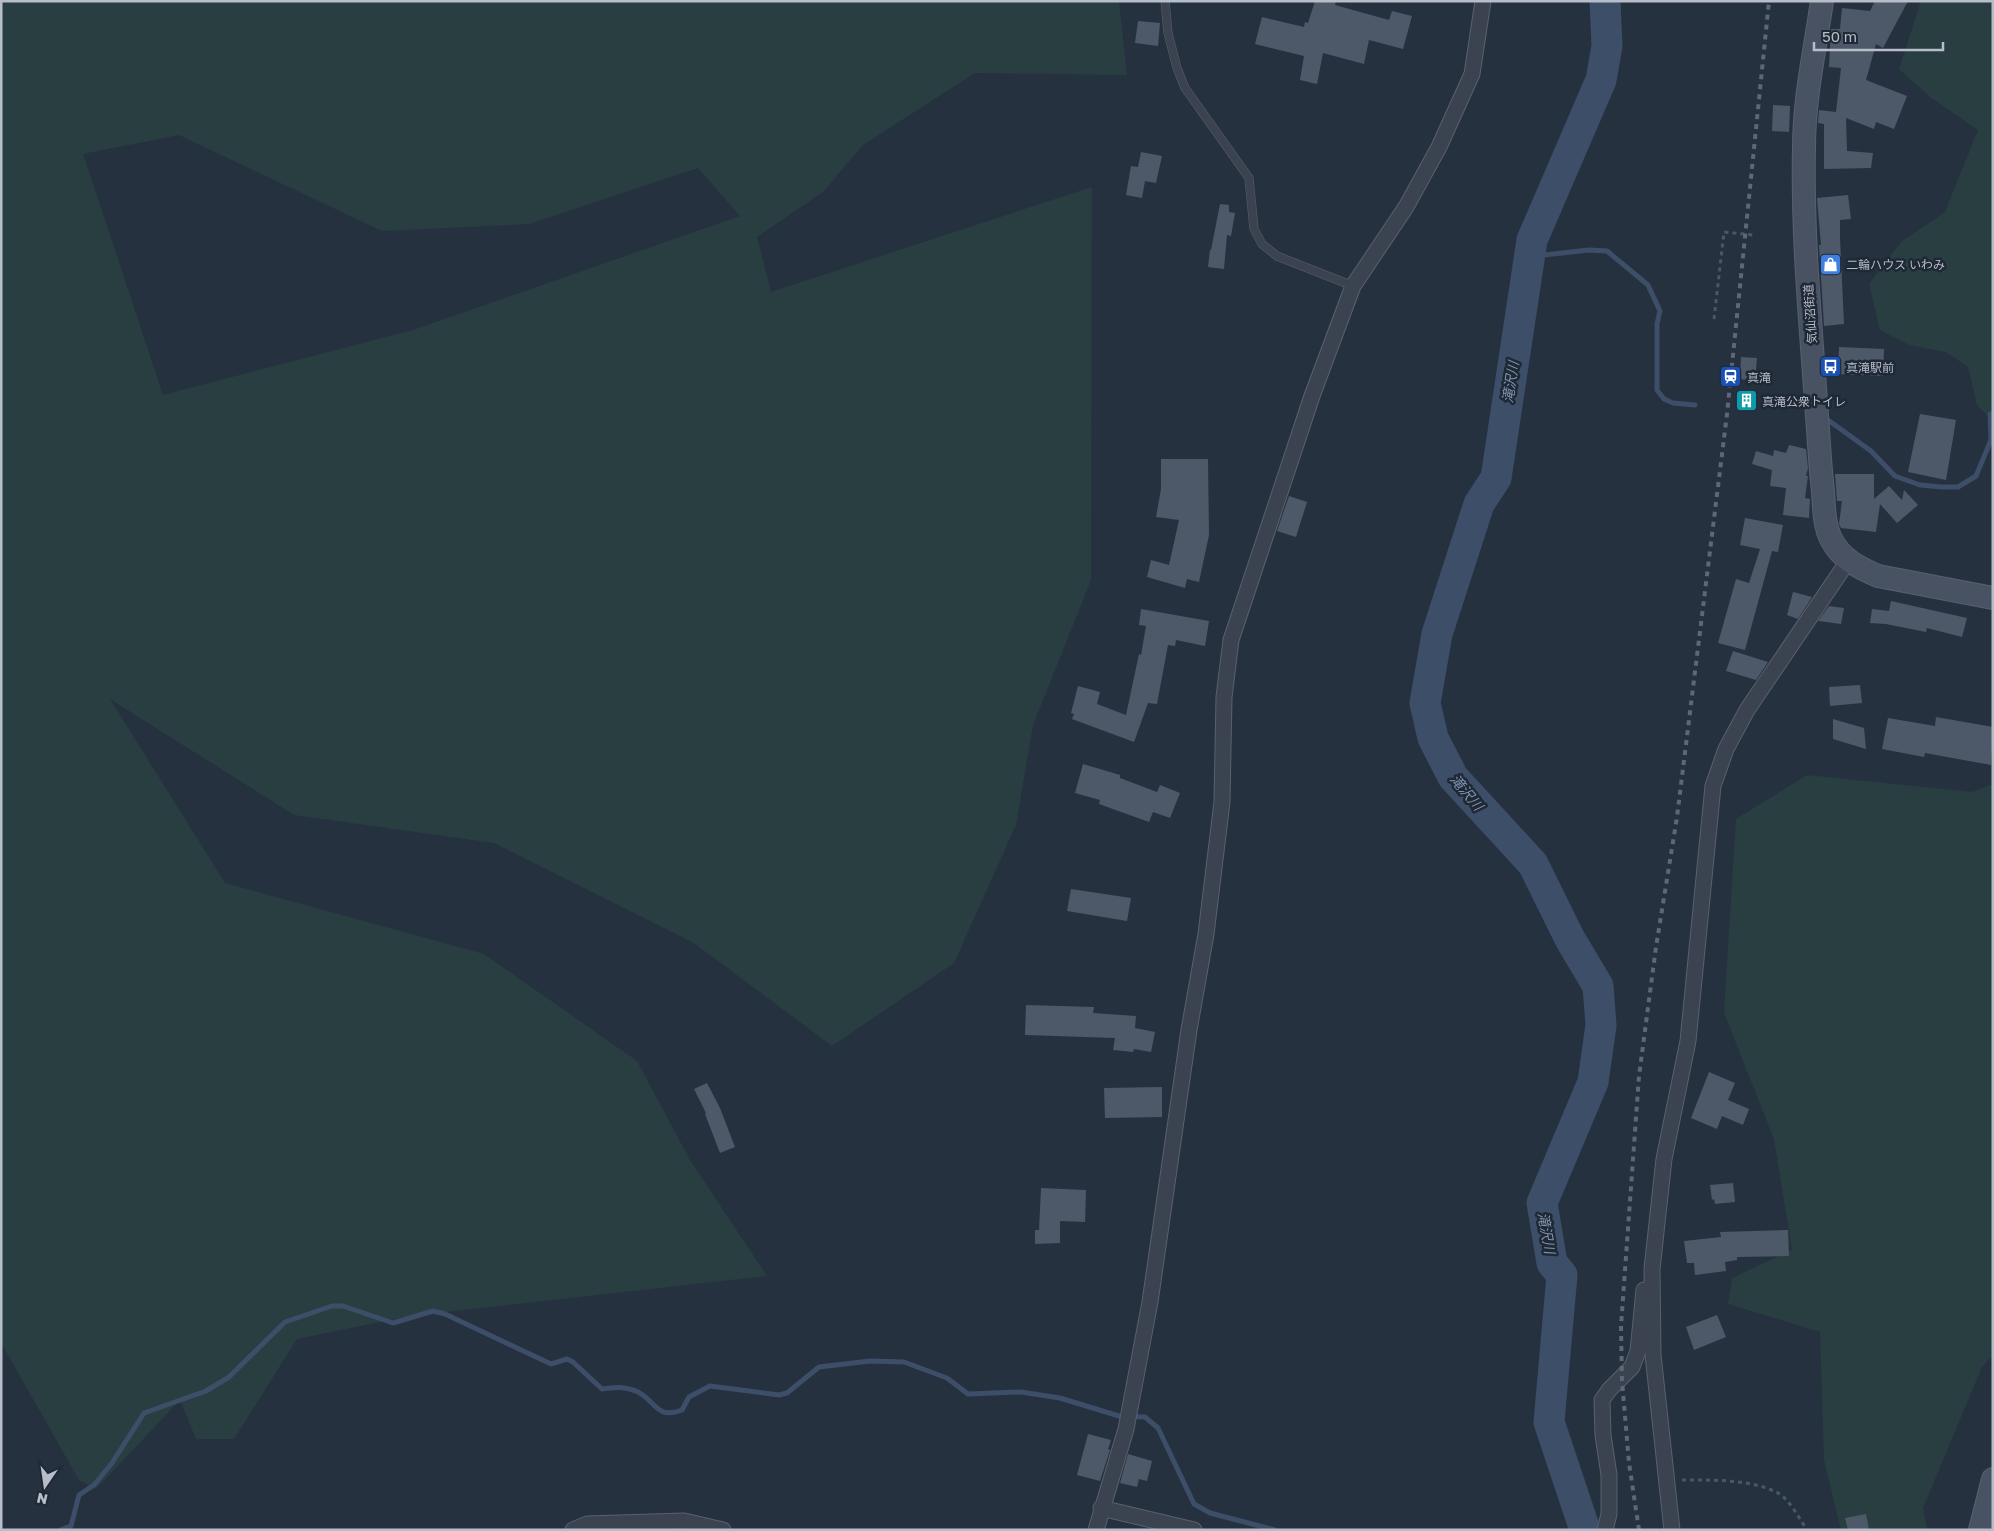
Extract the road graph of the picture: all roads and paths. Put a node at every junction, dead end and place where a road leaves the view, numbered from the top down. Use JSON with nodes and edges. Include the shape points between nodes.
{"nodes":[{"id":1,"x":1165,"y":1,"type":"edge"},
{"id":2,"x":1484,"y":1,"type":"edge"},
{"id":3,"x":1822,"y":1,"type":"edge"},
{"id":4,"x":1753,"y":235,"type":"dead end"},
{"id":5,"x":1353,"y":286,"type":"junction"},
{"id":6,"x":1714,"y":319,"type":"dead end"},
{"id":7,"x":1848,"y":561,"type":"junction"},
{"id":8,"x":1993,"y":598,"type":"edge"},
{"id":9,"x":1652,"y":1269,"type":"junction"},
{"id":10,"x":1993,"y":1479,"type":"edge"},
{"id":11,"x":1666,"y":1480,"type":"junction"},
{"id":12,"x":1101,"y":1508,"type":"junction"},
{"id":13,"x":573,"y":1530,"type":"edge"},
{"id":14,"x":723,"y":1530,"type":"edge"},
{"id":15,"x":1096,"y":1530,"type":"edge"},
{"id":16,"x":1194,"y":1530,"type":"edge"},
{"id":17,"x":1606,"y":1530,"type":"edge"},
{"id":18,"x":1672,"y":1530,"type":"edge"},
{"id":19,"x":1807,"y":1530,"type":"edge"},
{"id":20,"x":1980,"y":1530,"type":"edge"}],
"edges":[{"from":1,"to":5,"type":"lane","via":[[1168,33],[1177,68],[1185,88],[1249,178],[1254,229],[1262,244],[1276,256]]},
{"from":2,"to":5,"type":"street","via":[[1472,74],[1439,148],[1406,207]]},
{"from":3,"to":7,"type":"street","name":"気仙沼街道","via":[[1805,117],[1808,278],[1824,508],[1831,539]]},
{"from":4,"to":6,"type":"path","via":[[1724,232]]},
{"from":5,"to":12,"type":"street","via":[[1312,396],[1231,640],[1224,697],[1222,802],[1206,934],[1150,1302],[1126,1429]]},
{"from":7,"to":8,"type":"street","name":"気仙沼街道","via":[[1878,576]]},
{"from":7,"to":9,"type":"street","via":[[1747,710],[1726,750],[1713,786],[1688,1041],[1664,1159]]},
{"from":9,"to":11,"type":"street","via":[[1653,1356]]},
{"from":9,"to":17,"type":"street","via":[[1644,1288],[1638,1351],[1632,1367],[1602,1400],[1609,1475]]},
{"from":10,"to":20,"type":"street"},
{"from":11,"to":18,"type":"street"},
{"from":11,"to":19,"type":"path","via":[[1717,1480],[1759,1486],[1779,1494]]},
{"from":12,"to":15,"type":"street"},
{"from":12,"to":16,"type":"street"},
{"from":13,"to":14,"type":"street","via":[[587,1524],[684,1521]]}]}
